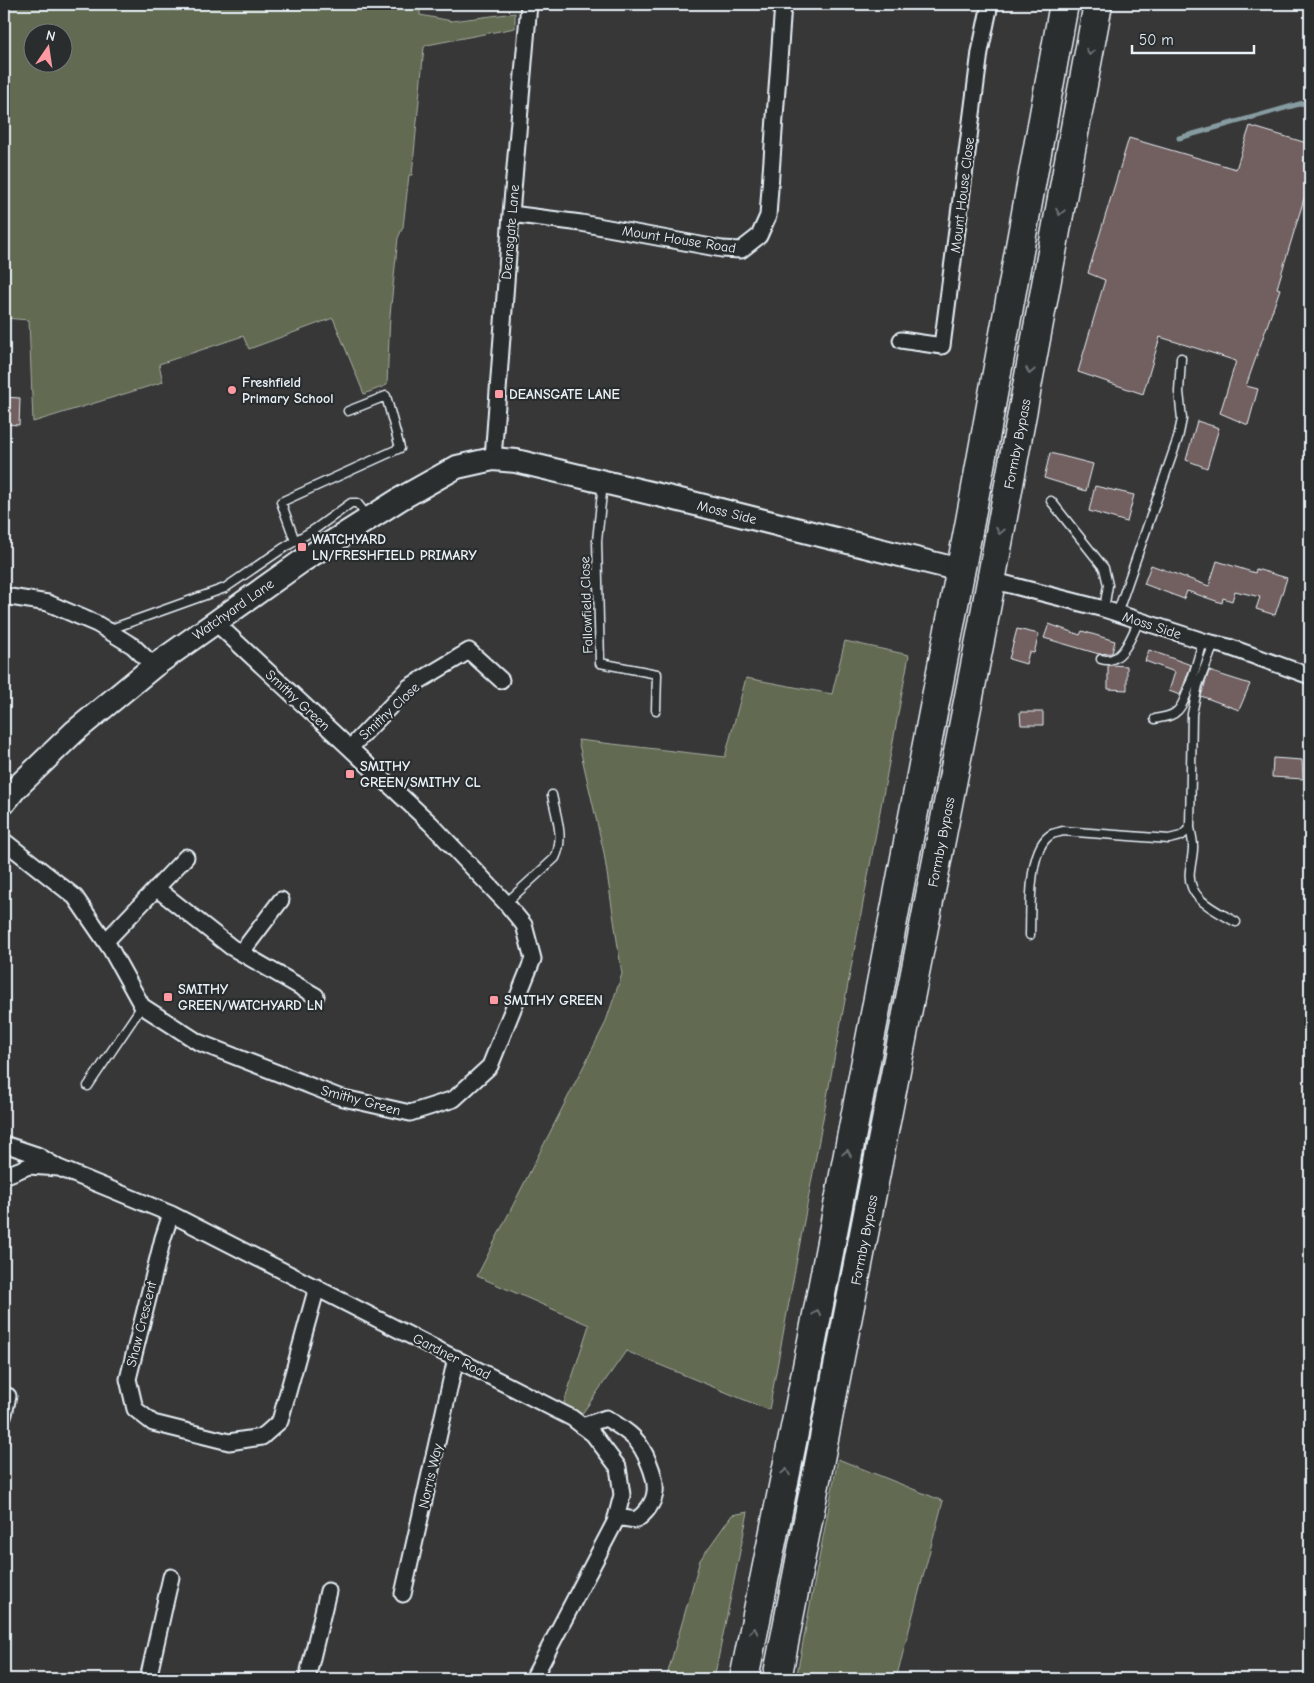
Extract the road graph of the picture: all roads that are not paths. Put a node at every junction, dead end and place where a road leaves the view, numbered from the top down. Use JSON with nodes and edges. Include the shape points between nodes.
{"nodes":[{"id":1,"x":529,"y":4,"type":"edge"},
{"id":2,"x":783,"y":4,"type":"edge"},
{"id":3,"x":990,"y":4,"type":"edge"},
{"id":4,"x":1064,"y":4,"type":"edge"},
{"id":5,"x":1098,"y":4,"type":"edge"},
{"id":6,"x":511,"y":214,"type":"junction"},
{"id":7,"x":901,"y":340,"type":"dead end"},
{"id":8,"x":1181,"y":358,"type":"dead end"},
{"id":9,"x":348,"y":411,"type":"dead end"},
{"id":10,"x":493,"y":460,"type":"junction"},
{"id":11,"x":603,"y":482,"type":"junction"},
{"id":12,"x":1051,"y":501,"type":"dead end"},
{"id":13,"x":369,"y":519,"type":"junction"},
{"id":14,"x":295,"y":541,"type":"junction"},
{"id":15,"x":960,"y":570,"type":"junction"},
{"id":16,"x":991,"y":580,"type":"junction"},
{"id":17,"x":4,"y":596,"type":"edge"},
{"id":18,"x":1111,"y":611,"type":"junction"},
{"id":19,"x":1139,"y":620,"type":"junction"},
{"id":20,"x":216,"y":622,"type":"junction"},
{"id":21,"x":108,"y":630,"type":"junction"},
{"id":22,"x":1209,"y":643,"type":"junction"},
{"id":23,"x":1101,"y":660,"type":"dead end"},
{"id":24,"x":154,"y":666,"type":"junction"},
{"id":25,"x":1310,"y":676,"type":"edge"},
{"id":26,"x":501,"y":680,"type":"dead end"},
{"id":27,"x":656,"y":710,"type":"dead end"},
{"id":28,"x":1155,"y":719,"type":"dead end"},
{"id":29,"x":350,"y":748,"type":"junction"},
{"id":30,"x":552,"y":795,"type":"dead end"},
{"id":31,"x":4,"y":803,"type":"edge"},
{"id":32,"x":1190,"y":828,"type":"junction"},
{"id":33,"x":4,"y":840,"type":"edge"},
{"id":34,"x":186,"y":857,"type":"dead end"},
{"id":35,"x":156,"y":888,"type":"junction"},
{"id":36,"x":281,"y":900,"type":"dead end"},
{"id":37,"x":506,"y":903,"type":"junction"},
{"id":38,"x":1236,"y":922,"type":"dead end"},
{"id":39,"x":1030,"y":936,"type":"dead end"},
{"id":40,"x":106,"y":941,"type":"junction"},
{"id":41,"x":241,"y":953,"type":"junction"},
{"id":42,"x":316,"y":996,"type":"dead end"},
{"id":43,"x":142,"y":1006,"type":"junction"},
{"id":44,"x":88,"y":1086,"type":"dead end"},
{"id":45,"x":4,"y":1144,"type":"edge"},
{"id":46,"x":59,"y":1168,"type":"junction"},
{"id":47,"x":4,"y":1176,"type":"edge"},
{"id":48,"x":171,"y":1214,"type":"junction"},
{"id":49,"x":318,"y":1287,"type":"junction"},
{"id":50,"x":456,"y":1358,"type":"junction"},
{"id":51,"x":8,"y":1396,"type":"dead end"},
{"id":52,"x":4,"y":1414,"type":"edge"},
{"id":53,"x":582,"y":1426,"type":"junction"},
{"id":54,"x":616,"y":1517,"type":"junction"},
{"id":55,"x":171,"y":1577,"type":"dead end"},
{"id":56,"x":328,"y":1591,"type":"dead end"},
{"id":57,"x":403,"y":1594,"type":"dead end"},
{"id":58,"x":148,"y":1679,"type":"edge"},
{"id":59,"x":307,"y":1679,"type":"edge"},
{"id":60,"x":533,"y":1679,"type":"edge"},
{"id":61,"x":744,"y":1679,"type":"edge"},
{"id":62,"x":777,"y":1679,"type":"edge"}],
"edges":[{"from":1,"to":6,"type":"street","name":"Deansgate Lane"},
{"from":2,"to":6,"type":"street","name":"Mount House Road","via":[[768,216],[758,236],[741,250]]},
{"from":3,"to":7,"type":"street","name":"Mount House Close","via":[[980,52],[942,346]]},
{"from":4,"to":15,"type":"highway"},
{"from":5,"to":16,"type":"highway","name":"Formby Bypass","one_way":true},
{"from":6,"to":10,"type":"street","name":"Deansgate Lane"},
{"from":8,"to":18,"type":"lane","via":[[1179,392],[1182,419],[1178,438]]},
{"from":9,"to":14,"type":"lane","via":[[386,396],[400,448],[281,502]]},
{"from":10,"to":11,"type":"street","name":"Moss Side","via":[[516,461]]},
{"from":10,"to":13,"type":"street","name":"Watchyard Lane","via":[[457,467]]},
{"from":11,"to":15,"type":"street","name":"Moss Side"},
{"from":11,"to":27,"type":"lane","name":"Fallowfield Close","via":[[597,541],[600,663],[657,674]]},
{"from":12,"to":18,"type":"lane","via":[[1104,568]]},
{"from":13,"to":14,"type":"lane","via":[[357,503],[351,503]]},
{"from":13,"to":20,"type":"street","name":"Watchyard Lane","via":[[302,561]]},
{"from":14,"to":21,"type":"lane","via":[[225,588]]},
{"from":61,"to":15,"type":"highway","one_way":true},
{"from":16,"to":18,"type":"street","name":"Moss Side"},
{"from":16,"to":62,"type":"highway","name":"Formby Bypass"},
{"from":17,"to":21,"type":"street","via":[[48,603]]},
{"from":18,"to":19,"type":"street","name":"Moss Side"},
{"from":19,"to":22,"type":"street","name":"Moss Side"},
{"from":19,"to":23,"type":"lane","via":[[1118,656]]},
{"from":20,"to":24,"type":"street","name":"Watchyard Lane"},
{"from":20,"to":29,"type":"street","name":"Smithy Green"},
{"from":21,"to":24,"type":"street","via":[[133,646]]},
{"from":22,"to":25,"type":"street","name":"Moss Side"},
{"from":22,"to":28,"type":"lane","via":[[1180,709]]},
{"from":22,"to":32,"type":"lane","via":[[1192,714]]},
{"from":24,"to":31,"type":"street","name":"Watchyard Lane","via":[[74,732]]},
{"from":26,"to":29,"type":"street","name":"Smithy Close","via":[[469,651],[410,687]]},
{"from":29,"to":37,"type":"street","name":"Smithy Green","via":[[431,824]]},
{"from":30,"to":37,"type":"lane","via":[[561,840],[559,849],[555,858]]},
{"from":32,"to":38,"type":"lane","via":[[1194,845],[1190,876],[1192,890],[1204,904]]},
{"from":32,"to":39,"type":"lane","via":[[1182,836],[1169,838],[1063,831],[1051,834],[1035,860]]},
{"from":33,"to":40,"type":"street","name":"Smithy Green","via":[[75,897]]},
{"from":34,"to":35,"type":"street"},
{"from":35,"to":40,"type":"street"},
{"from":35,"to":41,"type":"street"},
{"from":36,"to":41,"type":"street"},
{"from":37,"to":43,"type":"street","name":"Smithy Green","via":[[524,925],[533,959],[490,1066],[454,1099],[410,1113],[339,1096],[198,1042]]},
{"from":40,"to":43,"type":"street","name":"Smithy Green"},
{"from":41,"to":42,"type":"street"},
{"from":43,"to":44,"type":"lane"},
{"from":45,"to":46,"type":"street","name":"Gardner Road","via":[[37,1155]]},
{"from":46,"to":47,"type":"street","name":"Gardner Road","via":[[29,1166]]},
{"from":46,"to":48,"type":"street","name":"Gardner Road"},
{"from":48,"to":49,"type":"street","name":"Gardner Road"},
{"from":48,"to":49,"type":"street","name":"Shaw Crescent","via":[[128,1379],[135,1409],[153,1423],[229,1442],[262,1437],[280,1421]]},
{"from":49,"to":50,"type":"street","name":"Gardner Road"},
{"from":50,"to":53,"type":"street","name":"Gardner Road"},
{"from":50,"to":57,"type":"street","name":"Norris Way"},
{"from":51,"to":52,"type":"street"},
{"from":53,"to":54,"type":"street","name":"Gardner Road","via":[[593,1434],[618,1468],[622,1495]]},
{"from":53,"to":54,"type":"street","via":[[606,1418],[635,1439],[646,1456],[655,1492],[652,1503],[636,1520]]},
{"from":54,"to":60,"type":"street","name":"Gardner Road"},
{"from":55,"to":58,"type":"street"},
{"from":56,"to":59,"type":"street"}]}
